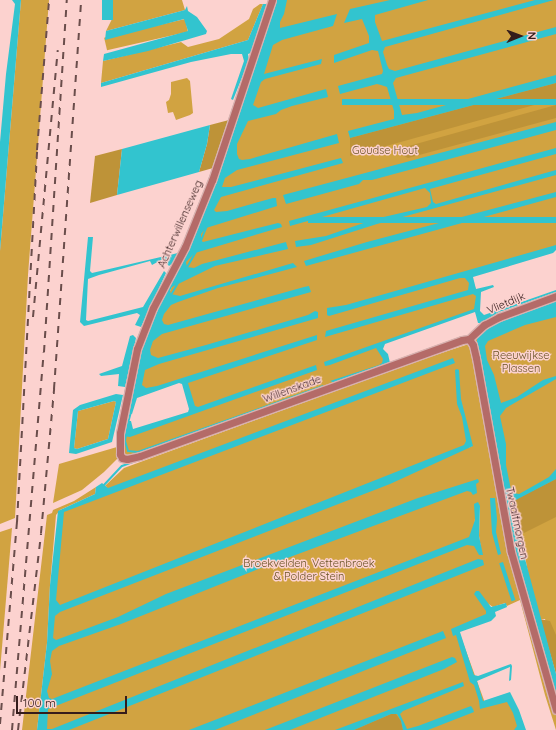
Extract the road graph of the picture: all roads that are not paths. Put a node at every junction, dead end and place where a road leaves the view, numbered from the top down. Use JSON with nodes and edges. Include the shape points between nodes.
{"nodes":[{"id":1,"x":272,"y":0,"type":"edge"},
{"id":2,"x":556,"y":296,"type":"edge"},
{"id":3,"x":469,"y":339,"type":"junction"},
{"id":4,"x":122,"y":458,"type":"joint"},
{"id":5,"x":556,"y":710,"type":"edge"}],
"edges":[{"from":1,"to":4,"type":"street","name":"Achterwillenseweg","via":[[212,180],[185,247],[153,308],[137,349],[120,433],[119,449]]},
{"from":2,"to":3,"type":"street","name":"Vlietdijk","via":[[499,317],[484,325]]},
{"from":3,"to":4,"type":"street","name":"Willenskade","via":[[140,456]]},
{"from":3,"to":5,"type":"street","name":"Twaalfmorgen","via":[[476,358],[511,552]]}]}
